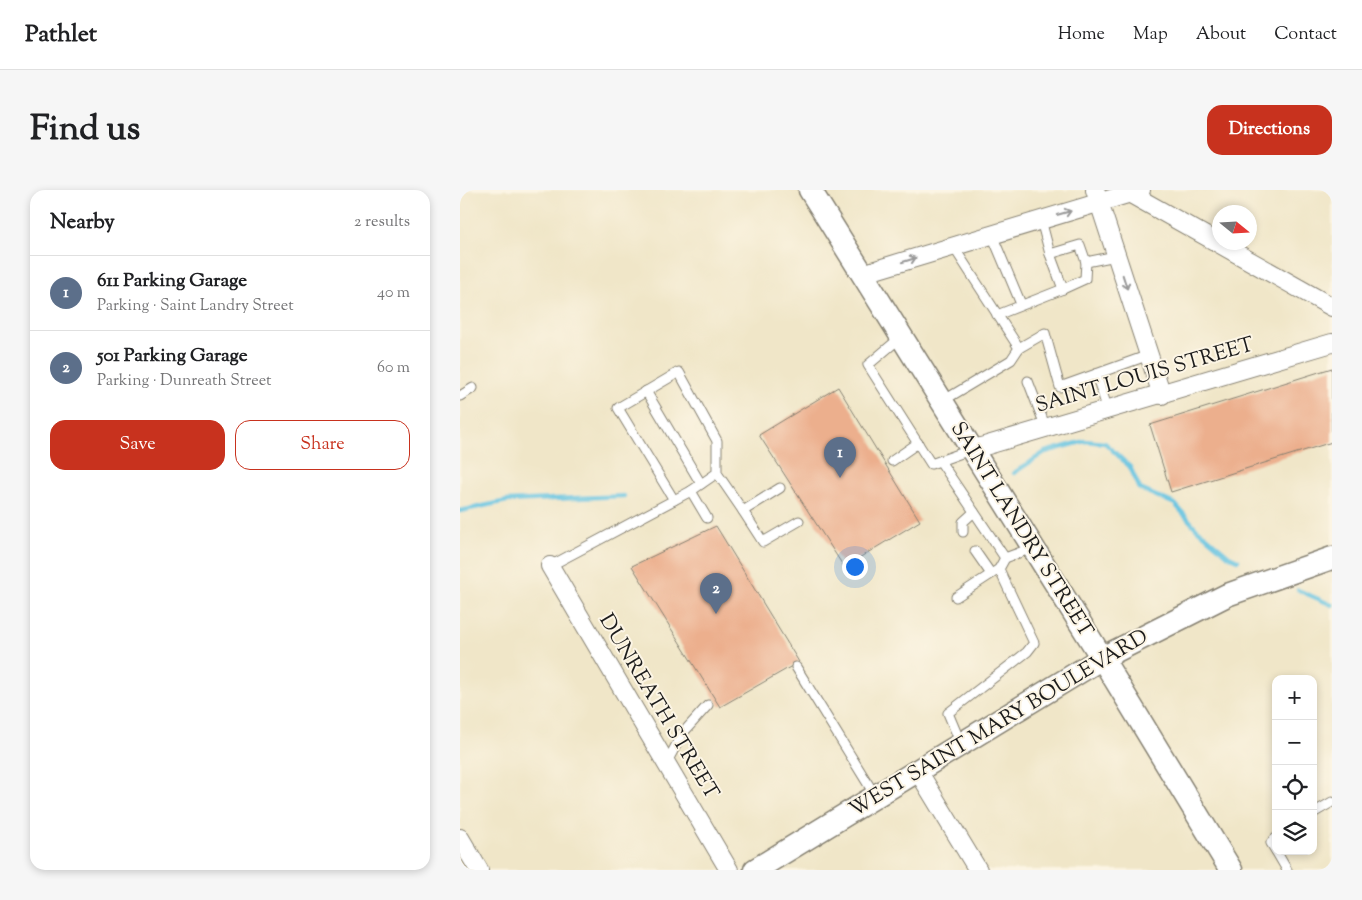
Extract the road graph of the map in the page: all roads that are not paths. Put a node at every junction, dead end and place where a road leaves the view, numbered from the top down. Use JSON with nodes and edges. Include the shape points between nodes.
{"nodes":[{"id":1,"x":810,"y":190,"type":"edge"},
{"id":2,"x":1135,"y":192,"type":"edge"},
{"id":3,"x":1097,"y":196,"type":"edge"},
{"id":4,"x":1041,"y":220,"type":"junction"},
{"id":5,"x":992,"y":234,"type":"junction"},
{"id":6,"x":953,"y":246,"type":"junction"},
{"id":7,"x":1050,"y":254,"type":"junction"},
{"id":8,"x":1116,"y":256,"type":"junction"},
{"id":9,"x":1086,"y":262,"type":"junction"},
{"id":10,"x":862,"y":274,"type":"junction"},
{"id":11,"x":1063,"y":289,"type":"junction"},
{"id":12,"x":1021,"y":304,"type":"junction"},
{"id":13,"x":1332,"y":307,"type":"edge"},
{"id":14,"x":997,"y":315,"type":"junction"},
{"id":15,"x":901,"y":337,"type":"junction"},
{"id":16,"x":1332,"y":344,"type":"edge"},
{"id":17,"x":1019,"y":348,"type":"junction"},
{"id":18,"x":1149,"y":356,"type":"junction"},
{"id":19,"x":1096,"y":374,"type":"junction"},
{"id":20,"x":1028,"y":381,"type":"dead end"},
{"id":21,"x":473,"y":388,"type":"dead end"},
{"id":22,"x":646,"y":391,"type":"junction"},
{"id":23,"x":1162,"y":395,"type":"junction"},
{"id":24,"x":460,"y":396,"type":"edge"},
{"id":25,"x":941,"y":402,"type":"junction"},
{"id":26,"x":1108,"y":410,"type":"junction"},
{"id":27,"x":1046,"y":428,"type":"junction"},
{"id":28,"x":918,"y":443,"type":"junction"},
{"id":29,"x":971,"y":450,"type":"junction"},
{"id":30,"x":892,"y":461,"type":"dead end"},
{"id":31,"x":940,"y":461,"type":"junction"},
{"id":32,"x":717,"y":473,"type":"junction"},
{"id":33,"x":701,"y":484,"type":"junction"},
{"id":34,"x":780,"y":488,"type":"dead end"},
{"id":35,"x":691,"y":491,"type":"junction"},
{"id":36,"x":674,"y":500,"type":"junction"},
{"id":37,"x":743,"y":511,"type":"junction"},
{"id":38,"x":974,"y":512,"type":"junction"},
{"id":39,"x":707,"y":518,"type":"dead end"},
{"id":40,"x":799,"y":521,"type":"dead end"},
{"id":41,"x":963,"y":532,"type":"dead end"},
{"id":42,"x":1032,"y":548,"type":"junction"},
{"id":43,"x":975,"y":550,"type":"dead end"},
{"id":44,"x":1005,"y":558,"type":"junction"},
{"id":45,"x":1332,"y":558,"type":"edge"},
{"id":46,"x":550,"y":566,"type":"joint"},
{"id":47,"x":999,"y":569,"type":"junction"},
{"id":48,"x":991,"y":574,"type":"junction"},
{"id":49,"x":956,"y":597,"type":"dead end"},
{"id":50,"x":1102,"y":658,"type":"junction"},
{"id":51,"x":796,"y":667,"type":"dead end"},
{"id":52,"x":708,"y":705,"type":"dead end"},
{"id":53,"x":961,"y":745,"type":"junction"},
{"id":54,"x":666,"y":764,"type":"junction"},
{"id":55,"x":918,"y":771,"type":"junction"},
{"id":56,"x":876,"y":797,"type":"junction"},
{"id":57,"x":1332,"y":802,"type":"edge"},
{"id":58,"x":1317,"y":811,"type":"edge"},
{"id":59,"x":460,"y":838,"type":"edge"},
{"id":60,"x":1278,"y":855,"type":"edge"},
{"id":61,"x":479,"y":870,"type":"edge"},
{"id":62,"x":729,"y":870,"type":"edge"},
{"id":63,"x":756,"y":870,"type":"edge"},
{"id":64,"x":978,"y":870,"type":"edge"},
{"id":65,"x":1231,"y":870,"type":"edge"},
{"id":66,"x":1287,"y":870,"type":"edge"}],
"edges":[{"from":1,"to":10,"type":"street","name":"SAINT LANDRY STREET"},
{"from":2,"to":3,"type":"street"},
{"from":2,"to":13,"type":"street"},
{"from":4,"to":3,"type":"street","one_way":true},
{"from":3,"to":8,"type":"street"},
{"from":4,"to":5,"type":"street"},
{"from":4,"to":7,"type":"lane"},
{"from":5,"to":6,"type":"street"},
{"from":5,"to":12,"type":"lane"},
{"from":10,"to":6,"type":"street","one_way":true},
{"from":6,"to":14,"type":"lane"},
{"from":7,"to":9,"type":"lane","via":[[1080,245]]},
{"from":7,"to":11,"type":"lane"},
{"from":8,"to":9,"type":"lane"},
{"from":8,"to":18,"type":"street","one_way":true},
{"from":9,"to":11,"type":"lane","via":[[1085,279]]},
{"from":10,"to":15,"type":"street","name":"SAINT LANDRY STREET"},
{"from":11,"to":12,"type":"lane"},
{"from":12,"to":14,"type":"lane"},
{"from":14,"to":17,"type":"lane"},
{"from":15,"to":25,"type":"street","name":"SAINT LANDRY STREET"},
{"from":15,"to":28,"type":"lane","via":[[868,365]]},
{"from":16,"to":23,"type":"street","name":"SAINT LOUIS STREET"},
{"from":17,"to":19,"type":"lane","via":[[1045,333],[1060,387]]},
{"from":17,"to":25,"type":"lane","via":[[1010,360]]},
{"from":18,"to":19,"type":"lane"},
{"from":18,"to":23,"type":"street"},
{"from":19,"to":26,"type":"lane"},
{"from":20,"to":27,"type":"lane"},
{"from":21,"to":24,"type":"lane"},
{"from":22,"to":32,"type":"lane","via":[[679,372],[718,442]]},
{"from":22,"to":33,"type":"lane"},
{"from":22,"to":36,"type":"lane","via":[[618,408]]},
{"from":23,"to":26,"type":"street","name":"SAINT LOUIS STREET"},
{"from":25,"to":29,"type":"street","name":"SAINT LANDRY STREET"},
{"from":26,"to":27,"type":"street","name":"SAINT LOUIS STREET"},
{"from":27,"to":29,"type":"street","name":"SAINT LOUIS STREET"},
{"from":28,"to":30,"type":"lane"},
{"from":28,"to":31,"type":"lane","via":[[932,464]]},
{"from":29,"to":31,"type":"lane"},
{"from":29,"to":42,"type":"street","name":"SAINT LANDRY STREET"},
{"from":31,"to":38,"type":"lane"},
{"from":32,"to":33,"type":"lane"},
{"from":32,"to":37,"type":"lane"},
{"from":33,"to":35,"type":"lane"},
{"from":34,"to":37,"type":"lane"},
{"from":35,"to":36,"type":"lane"},
{"from":35,"to":39,"type":"lane"},
{"from":36,"to":46,"type":"lane"},
{"from":37,"to":40,"type":"lane","via":[[762,542]]},
{"from":38,"to":41,"type":"lane","via":[[963,522]]},
{"from":38,"to":44,"type":"lane"},
{"from":42,"to":44,"type":"lane"},
{"from":42,"to":50,"type":"street","name":"SAINT LANDRY STREET"},
{"from":43,"to":48,"type":"lane"},
{"from":44,"to":47,"type":"lane"},
{"from":45,"to":50,"type":"street","name":"WEST SAINT MARY BOULEVARD","via":[[1227,595]]},
{"from":46,"to":54,"type":"street","name":"DUNREATH STREET"},
{"from":47,"to":48,"type":"lane"},
{"from":47,"to":53,"type":"lane","via":[[1034,643],[1027,652],[948,713]]},
{"from":48,"to":49,"type":"lane"},
{"from":50,"to":53,"type":"street","name":"WEST SAINT MARY BOULEVARD"},
{"from":50,"to":65,"type":"street","name":"SAINT LANDRY STREET"},
{"from":51,"to":56,"type":"lane"},
{"from":52,"to":54,"type":"lane","via":[[682,734]]},
{"from":53,"to":55,"type":"street","name":"WEST SAINT MARY BOULEVARD"},
{"from":54,"to":62,"type":"street","name":"DUNREATH STREET"},
{"from":55,"to":56,"type":"street","name":"WEST SAINT MARY BOULEVARD"},
{"from":55,"to":64,"type":"street"},
{"from":56,"to":63,"type":"street","name":"WEST SAINT MARY BOULEVARD"},
{"from":57,"to":58,"type":"lane"},
{"from":59,"to":61,"type":"street"},
{"from":60,"to":66,"type":"lane"}]}
